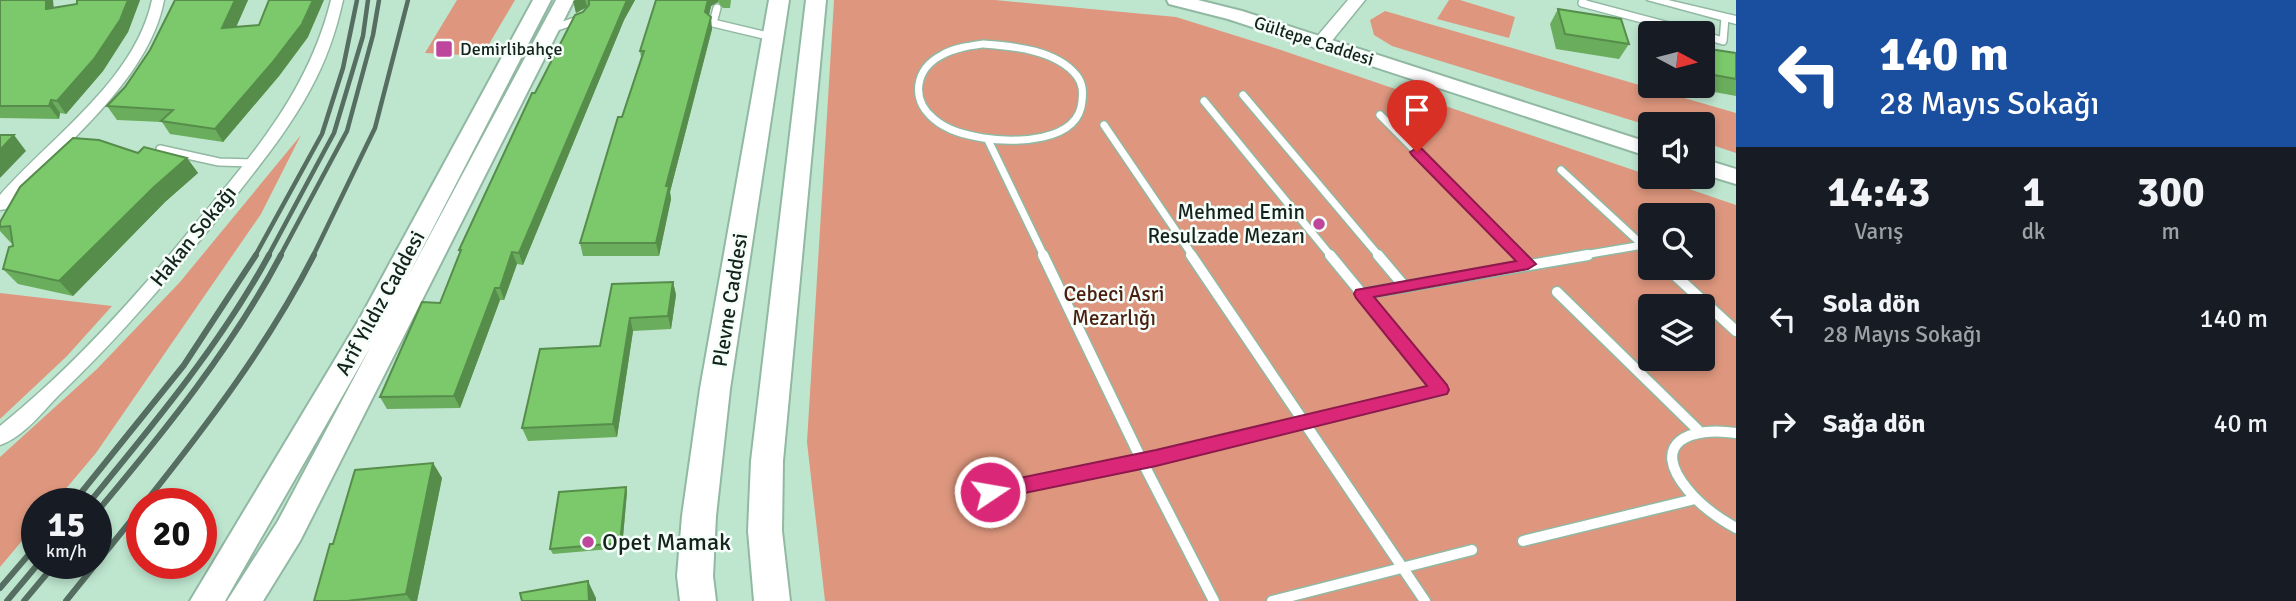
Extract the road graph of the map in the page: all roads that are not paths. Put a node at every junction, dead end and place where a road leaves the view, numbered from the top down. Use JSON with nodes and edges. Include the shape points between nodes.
{"nodes":[{"id":1,"x":158,"y":0,"type":"edge"},
{"id":2,"x":337,"y":0,"type":"edge"},
{"id":3,"x":542,"y":0,"type":"edge"},
{"id":4,"x":779,"y":0,"type":"edge"},
{"id":5,"x":816,"y":0,"type":"edge"},
{"id":6,"x":1176,"y":0,"type":"edge"},
{"id":7,"x":1357,"y":0,"type":"edge"},
{"id":8,"x":1583,"y":0,"type":"edge"},
{"id":9,"x":1654,"y":0,"type":"edge"},
{"id":10,"x":575,"y":6,"type":"edge"},
{"id":11,"x":717,"y":8,"type":"dead end"},
{"id":12,"x":1731,"y":19,"type":"edge"},
{"id":13,"x":1650,"y":21,"type":"edge"},
{"id":14,"x":773,"y":37,"type":"junction"},
{"id":15,"x":1715,"y":39,"type":"edge"},
{"id":16,"x":1320,"y":44,"type":"junction"},
{"id":17,"x":1243,"y":95,"type":"dead end"},
{"id":18,"x":1204,"y":101,"type":"dead end"},
{"id":19,"x":1380,"y":115,"type":"dead end"},
{"id":20,"x":1104,"y":125,"type":"dead end"},
{"id":21,"x":988,"y":140,"type":"junction"},
{"id":22,"x":1638,"y":146,"type":"edge"},
{"id":23,"x":160,"y":149,"type":"edge"},
{"id":24,"x":253,"y":163,"type":"junction"},
{"id":25,"x":1561,"y":170,"type":"dead end"},
{"id":26,"x":1715,"y":170,"type":"edge"},
{"id":27,"x":1736,"y":177,"type":"edge"},
{"id":28,"x":0,"y":205,"type":"edge"},
{"id":29,"x":1638,"y":240,"type":"edge"},
{"id":30,"x":1638,"y":246,"type":"edge"},
{"id":31,"x":1528,"y":264,"type":"junction"},
{"id":32,"x":1680,"y":280,"type":"edge"},
{"id":33,"x":1405,"y":287,"type":"junction"},
{"id":34,"x":1557,"y":292,"type":"dead end"},
{"id":35,"x":1362,"y":294,"type":"junction"},
{"id":36,"x":1736,"y":331,"type":"edge"},
{"id":37,"x":1303,"y":421,"type":"junction"},
{"id":38,"x":1698,"y":430,"type":"junction"},
{"id":39,"x":1736,"y":433,"type":"edge"},
{"id":40,"x":0,"y":437,"type":"edge"},
{"id":41,"x":1142,"y":461,"type":"junction"},
{"id":42,"x":990,"y":492,"type":"dead end"},
{"id":43,"x":1695,"y":499,"type":"junction"},
{"id":44,"x":1736,"y":528,"type":"edge"},
{"id":45,"x":1524,"y":541,"type":"dead end"},
{"id":46,"x":1472,"y":550,"type":"dead end"},
{"id":47,"x":1404,"y":569,"type":"junction"},
{"id":48,"x":207,"y":601,"type":"edge"},
{"id":49,"x":244,"y":601,"type":"edge"},
{"id":50,"x":698,"y":601,"type":"edge"},
{"id":51,"x":772,"y":601,"type":"edge"},
{"id":52,"x":1213,"y":601,"type":"edge"},
{"id":53,"x":1272,"y":601,"type":"edge"},
{"id":54,"x":1425,"y":601,"type":"edge"}],
"edges":[{"from":1,"to":28,"type":"street","via":[[141,44],[112,88]]},
{"from":2,"to":24,"type":"street","name":"Hakan Sokağı","via":[[320,57]]},
{"from":3,"to":48,"type":"main road","name":"Arif Yıldız Caddesi","via":[[370,324]]},
{"from":4,"to":14,"type":"main road","name":"Plevne Caddesi"},
{"from":5,"to":51,"type":"main road","via":[[764,503]]},
{"from":6,"to":16,"type":"main road","name":"Gültepe Caddesi"},
{"from":7,"to":16,"type":"street"},
{"from":8,"to":13,"type":"lane"},
{"from":9,"to":12,"type":"street"},
{"from":10,"to":49,"type":"main road","name":"Arif Yıldız Caddesi","via":[[550,29],[289,531]]},
{"from":11,"to":14,"type":"lane","via":[[713,23]]},
{"from":12,"to":15,"type":"lane","via":[[1723,41]]},
{"from":14,"to":50,"type":"main road","name":"Plevne Caddesi","via":[[715,390],[699,516]]},
{"from":16,"to":22,"type":"main road","name":"Gültepe Caddesi"},
{"from":17,"to":33,"type":"lane"},
{"from":18,"to":35,"type":"lane"},
{"from":19,"to":31,"type":"lane"},
{"from":20,"to":37,"type":"lane"},
{"from":21,"to":21,"type":"lane","via":[[944,127],[917,99],[916,83],[937,57],[983,44],[1010,45],[1058,61],[1075,75],[1083,92],[1082,108],[1070,123],[1050,135],[1024,141]]},
{"from":21,"to":41,"type":"lane"},
{"from":23,"to":24,"type":"lane","via":[[219,162]]},
{"from":24,"to":40,"type":"street","name":"Hakan Sokağı","via":[[102,344]]},
{"from":25,"to":29,"type":"lane"},
{"from":26,"to":27,"type":"main road"},
{"from":30,"to":31,"type":"lane"},
{"from":31,"to":33,"type":"lane"},
{"from":32,"to":36,"type":"lane"},
{"from":33,"to":35,"type":"lane"},
{"from":34,"to":38,"type":"lane"},
{"from":35,"to":37,"type":"lane","via":[[1441,390]]},
{"from":37,"to":41,"type":"lane"},
{"from":37,"to":47,"type":"lane"},
{"from":38,"to":39,"type":"lane"},
{"from":38,"to":43,"type":"lane","via":[[1682,436],[1674,446],[1673,461]]},
{"from":41,"to":42,"type":"lane"},
{"from":41,"to":52,"type":"lane"},
{"from":43,"to":44,"type":"lane"},
{"from":43,"to":45,"type":"lane"},
{"from":46,"to":47,"type":"lane"},
{"from":47,"to":53,"type":"lane"},
{"from":47,"to":54,"type":"lane"}]}
